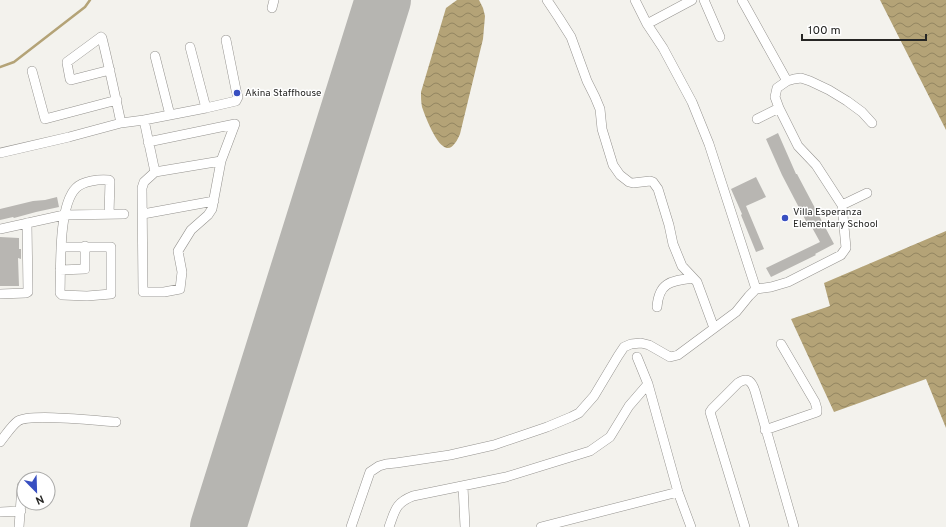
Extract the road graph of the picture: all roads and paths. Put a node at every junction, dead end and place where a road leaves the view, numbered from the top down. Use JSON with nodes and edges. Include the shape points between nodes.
{"nodes":[{"id":1,"x":547,"y":0,"type":"edge"},
{"id":2,"x":635,"y":0,"type":"edge"},
{"id":3,"x":692,"y":0,"type":"edge"},
{"id":4,"x":706,"y":0,"type":"edge"},
{"id":5,"x":742,"y":0,"type":"edge"},
{"id":6,"x":647,"y":24,"type":"junction"},
{"id":7,"x":720,"y":37,"type":"dead end"},
{"id":8,"x":226,"y":40,"type":"dead end"},
{"id":9,"x":190,"y":47,"type":"dead end"},
{"id":10,"x":156,"y":56,"type":"dead end"},
{"id":11,"x":110,"y":70,"type":"junction"},
{"id":12,"x":32,"y":71,"type":"dead end"},
{"id":13,"x":787,"y":81,"type":"junction"},
{"id":14,"x":117,"y":100,"type":"junction"},
{"id":15,"x":206,"y":108,"type":"junction"},
{"id":16,"x":779,"y":108,"type":"junction"},
{"id":17,"x":170,"y":115,"type":"junction"},
{"id":18,"x":757,"y":119,"type":"dead end"},
{"id":19,"x":144,"y":120,"type":"junction"},
{"id":20,"x":122,"y":123,"type":"junction"},
{"id":21,"x":872,"y":123,"type":"dead end"},
{"id":22,"x":148,"y":142,"type":"junction"},
{"id":23,"x":0,"y":153,"type":"edge"},
{"id":24,"x":221,"y":161,"type":"junction"},
{"id":25,"x":155,"y":172,"type":"junction"},
{"id":26,"x":867,"y":193,"type":"dead end"},
{"id":27,"x":214,"y":201,"type":"junction"},
{"id":28,"x":842,"y":205,"type":"junction"},
{"id":29,"x":109,"y":214,"type":"junction"},
{"id":30,"x":124,"y":214,"type":"dead end"},
{"id":31,"x":143,"y":214,"type":"junction"},
{"id":32,"x":64,"y":215,"type":"junction"},
{"id":33,"x":27,"y":223,"type":"junction"},
{"id":34,"x":0,"y":229,"type":"edge"},
{"id":35,"x":85,"y":246,"type":"junction"},
{"id":36,"x":61,"y":247,"type":"junction"},
{"id":37,"x":60,"y":270,"type":"junction"},
{"id":38,"x":693,"y":278,"type":"junction"},
{"id":39,"x":756,"y":289,"type":"junction"},
{"id":40,"x":0,"y":294,"type":"edge"},
{"id":41,"x":657,"y":307,"type":"dead end"},
{"id":42,"x":714,"y":328,"type":"junction"},
{"id":43,"x":781,"y":344,"type":"dead end"},
{"id":44,"x":637,"y":357,"type":"dead end"},
{"id":45,"x":648,"y":384,"type":"junction"},
{"id":46,"x":116,"y":422,"type":"dead end"},
{"id":47,"x":765,"y":430,"type":"junction"},
{"id":48,"x":0,"y":442,"type":"edge"},
{"id":49,"x":463,"y":486,"type":"junction"},
{"id":50,"x":678,"y":492,"type":"junction"},
{"id":51,"x":21,"y":511,"type":"joint"},
{"id":52,"x":0,"y":512,"type":"edge"},
{"id":53,"x":19,"y":527,"type":"edge"},
{"id":54,"x":351,"y":527,"type":"edge"},
{"id":55,"x":389,"y":527,"type":"edge"},
{"id":56,"x":465,"y":527,"type":"edge"},
{"id":57,"x":541,"y":527,"type":"edge"},
{"id":58,"x":691,"y":527,"type":"edge"},
{"id":59,"x":745,"y":527,"type":"edge"},
{"id":60,"x":794,"y":527,"type":"edge"}],
"edges":[{"from":1,"to":38,"type":"street","via":[[571,37],[600,109],[602,129],[613,165],[629,182],[653,182],[658,190],[682,266]]},
{"from":2,"to":6,"type":"street"},
{"from":3,"to":6,"type":"street"},
{"from":4,"to":7,"type":"street"},
{"from":5,"to":13,"type":"street"},
{"from":6,"to":39,"type":"street","via":[[692,102],[709,144]]},
{"from":8,"to":15,"type":"street","via":[[238,99]]},
{"from":9,"to":15,"type":"street"},
{"from":10,"to":17,"type":"street"},
{"from":11,"to":11,"type":"street","via":[[101,37],[67,62],[70,80]]},
{"from":11,"to":14,"type":"street"},
{"from":12,"to":14,"type":"street","via":[[45,119]]},
{"from":13,"to":16,"type":"street","via":[[777,88],[775,97]]},
{"from":13,"to":21,"type":"street","via":[[801,78],[810,80],[847,101]]},
{"from":14,"to":20,"type":"street"},
{"from":15,"to":17,"type":"street"},
{"from":16,"to":18,"type":"street"},
{"from":16,"to":28,"type":"street","via":[[798,146],[816,165]]},
{"from":17,"to":19,"type":"street"},
{"from":19,"to":20,"type":"street"},
{"from":19,"to":22,"type":"street"},
{"from":20,"to":23,"type":"street"},
{"from":22,"to":24,"type":"street","via":[[235,124]]},
{"from":22,"to":25,"type":"street"},
{"from":24,"to":25,"type":"street"},
{"from":24,"to":27,"type":"street"},
{"from":25,"to":31,"type":"street","via":[[144,182]]},
{"from":26,"to":28,"type":"street"},
{"from":27,"to":31,"type":"street"},
{"from":27,"to":31,"type":"street","via":[[211,212],[191,230],[178,251],[182,272],[180,289],[171,292],[143,292]]},
{"from":28,"to":39,"type":"street","via":[[846,248],[841,255],[788,282],[771,288]]},
{"from":29,"to":30,"type":"street"},
{"from":29,"to":32,"type":"street"},
{"from":29,"to":32,"type":"street","via":[[110,181],[102,179],[77,187]]},
{"from":32,"to":33,"type":"street"},
{"from":32,"to":36,"type":"street"},
{"from":33,"to":34,"type":"street"},
{"from":33,"to":40,"type":"street","via":[[28,292]]},
{"from":35,"to":36,"type":"street"},
{"from":35,"to":37,"type":"street","via":[[84,269]]},
{"from":35,"to":37,"type":"street","via":[[111,247],[111,294],[60,294]]},
{"from":36,"to":37,"type":"street"},
{"from":38,"to":41,"type":"street","via":[[666,284],[659,295]]},
{"from":38,"to":42,"type":"street"},
{"from":39,"to":42,"type":"street","via":[[736,312]]},
{"from":42,"to":54,"type":"street","via":[[675,356],[670,357],[641,342],[624,347],[585,407],[579,413],[553,424],[471,451],[379,466],[370,472]]},
{"from":43,"to":47,"type":"street","via":[[815,402],[817,412]]},
{"from":44,"to":45,"type":"street"},
{"from":45,"to":49,"type":"street","via":[[629,406],[610,437],[590,451],[506,477]]},
{"from":45,"to":50,"type":"street"},
{"from":46,"to":48,"type":"street","via":[[30,418],[18,421]]},
{"from":47,"to":59,"type":"street","via":[[752,384],[747,380],[738,383],[710,412]]},
{"from":47,"to":60,"type":"street"},
{"from":49,"to":55,"type":"street","via":[[405,499],[395,510]]},
{"from":49,"to":56,"type":"street"},
{"from":50,"to":57,"type":"street"},
{"from":50,"to":58,"type":"street"},
{"from":51,"to":52,"type":"street"},
{"from":51,"to":53,"type":"street"}]}
